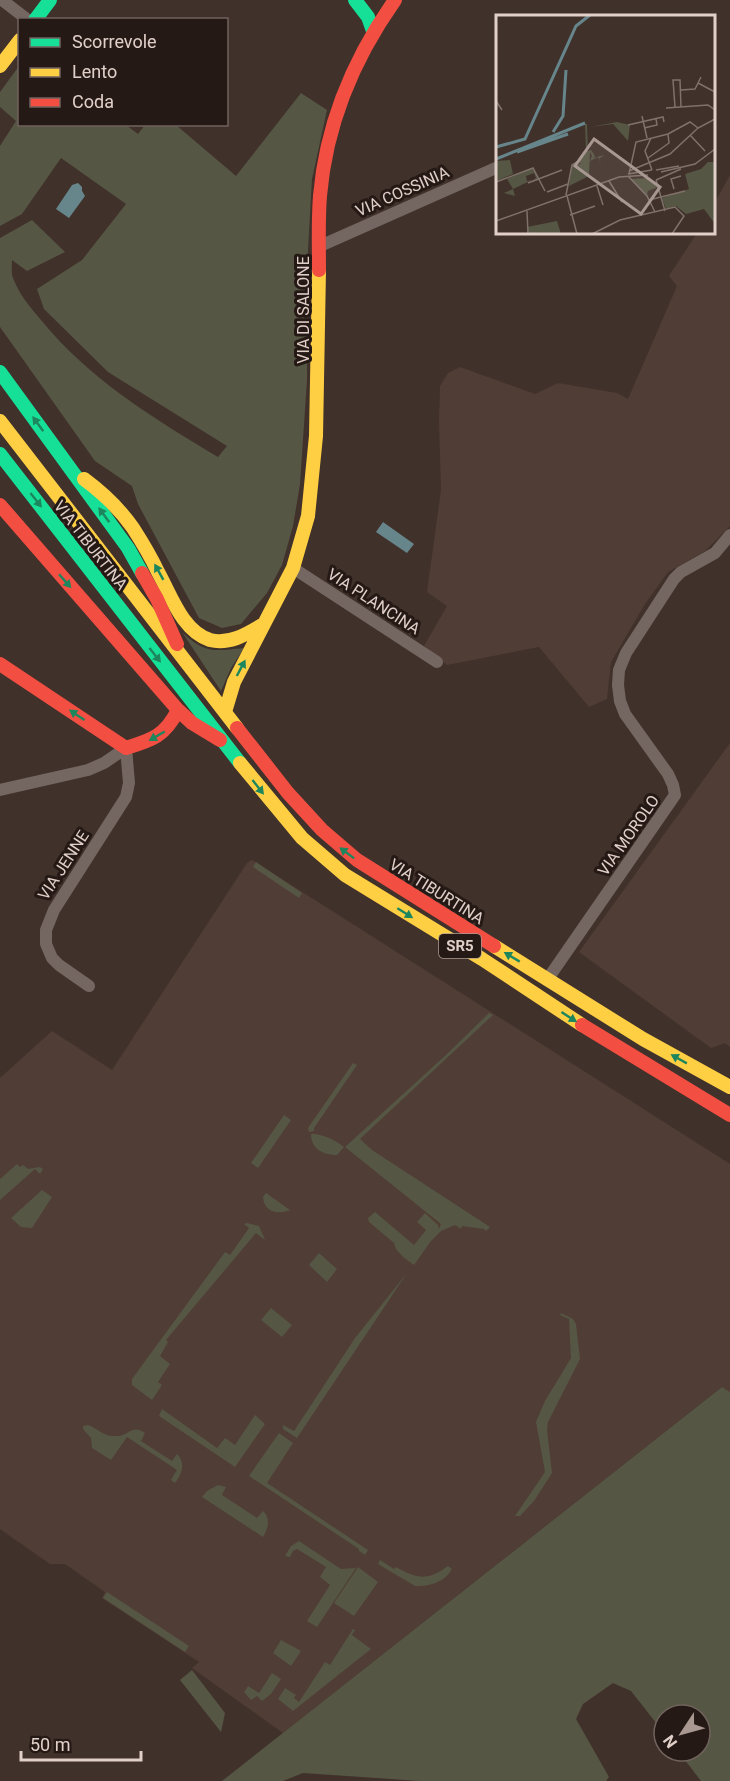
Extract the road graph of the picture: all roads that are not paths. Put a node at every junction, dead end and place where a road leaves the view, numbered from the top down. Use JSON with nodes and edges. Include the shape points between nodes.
{"nodes":[{"id":1,"x":3,"y":0,"type":"edge"},
{"id":2,"x":50,"y":0,"type":"edge"},
{"id":3,"x":355,"y":0,"type":"edge"},
{"id":4,"x":360,"y":0,"type":"edge"},
{"id":5,"x":395,"y":0,"type":"edge"},
{"id":6,"x":26,"y":18,"type":"edge"},
{"id":7,"x":36,"y":18,"type":"edge"},
{"id":8,"x":373,"y":31,"type":"junction"},
{"id":9,"x":18,"y":43,"type":"edge"},
{"id":10,"x":0,"y":66,"type":"edge"},
{"id":11,"x":496,"y":168,"type":"edge"},
{"id":12,"x":320,"y":246,"type":"junction"},
{"id":13,"x":0,"y":372,"type":"edge"},
{"id":14,"x":0,"y":421,"type":"edge"},
{"id":15,"x":0,"y":454,"type":"edge"},
{"id":16,"x":73,"y":472,"type":"junction"},
{"id":17,"x":0,"y":505,"type":"edge"},
{"id":18,"x":730,"y":535,"type":"edge"},
{"id":19,"x":293,"y":568,"type":"junction"},
{"id":20,"x":262,"y":625,"type":"junction"},
{"id":21,"x":183,"y":657,"type":"junction"},
{"id":22,"x":437,"y":662,"type":"dead end"},
{"id":23,"x":0,"y":664,"type":"edge"},
{"id":24,"x":178,"y":710,"type":"junction"},
{"id":25,"x":225,"y":712,"type":"junction"},
{"id":26,"x":222,"y":741,"type":"junction"},
{"id":27,"x":126,"y":748,"type":"junction"},
{"id":28,"x":0,"y":790,"type":"edge"},
{"id":29,"x":548,"y":980,"type":"junction"},
{"id":30,"x":89,"y":986,"type":"dead end"},
{"id":31,"x":730,"y":1087,"type":"edge"},
{"id":32,"x":730,"y":1115,"type":"edge"}],
"edges":[{"from":1,"to":6,"type":"street"},
{"from":2,"to":7,"type":"street"},
{"from":3,"to":8,"type":"street"},
{"from":4,"to":5,"type":"street","via":[[382,4]]},
{"from":5,"to":8,"type":"street","name":"VIA DI SALONE"},
{"from":8,"to":12,"type":"street","name":"VIA DI SALONE","via":[[350,79],[326,153],[320,197]]},
{"from":9,"to":10,"type":"street"},
{"from":11,"to":12,"type":"street","name":"VIA COSSINIA"},
{"from":12,"to":19,"type":"street","name":"VIA DI SALONE","via":[[314,474],[308,516]]},
{"from":16,"to":13,"type":"street","name":"VIA TIBURTINA","one_way":true},
{"from":14,"to":21,"type":"street","name":"VIA TIBURTINA"},
{"from":15,"to":26,"type":"street","name":"VIA TIBURTINA","one_way":true},
{"from":20,"to":16,"type":"street","one_way":true,"via":[[228,641],[210,639],[195,631],[182,616],[123,512]]},
{"from":21,"to":16,"type":"street","name":"VIA TIBURTINA","one_way":true,"via":[[128,548]]},
{"from":17,"to":24,"type":"street","name":"VIA TIBURTINA","one_way":true},
{"from":18,"to":29,"type":"street","name":"VIA MOROLO","via":[[715,554],[674,579],[622,661],[618,685],[622,708],[668,774],[675,795]]},
{"from":19,"to":20,"type":"street","name":"VIA DI SALONE"},
{"from":19,"to":22,"type":"street","name":"VIA PLANCINA"},
{"from":25,"to":20,"type":"street","name":"VIA DI SALONE","one_way":true,"via":[[234,682]]},
{"from":21,"to":25,"type":"street","name":"VIA TIBURTINA"},
{"from":27,"to":23,"type":"street","one_way":true},
{"from":24,"to":26,"type":"street","name":"VIA TIBURTINA"},
{"from":24,"to":27,"type":"street","one_way":true,"via":[[172,724],[160,735]]},
{"from":29,"to":25,"type":"street","name":"VIA TIBURTINA","one_way":true,"via":[[340,848],[299,806]]},
{"from":26,"to":32,"type":"street","name":"VIA TIBURTINA","number":"SR5","one_way":true,"via":[[294,830],[338,870]]},
{"from":27,"to":28,"type":"street","via":[[88,770]]},
{"from":27,"to":30,"type":"street","name":"VIA JENNE","via":[[126,797],[54,910],[46,930],[52,958]]},
{"from":31,"to":29,"type":"street","name":"VIA TIBURTINA","one_way":true,"via":[[643,1040]]}]}
